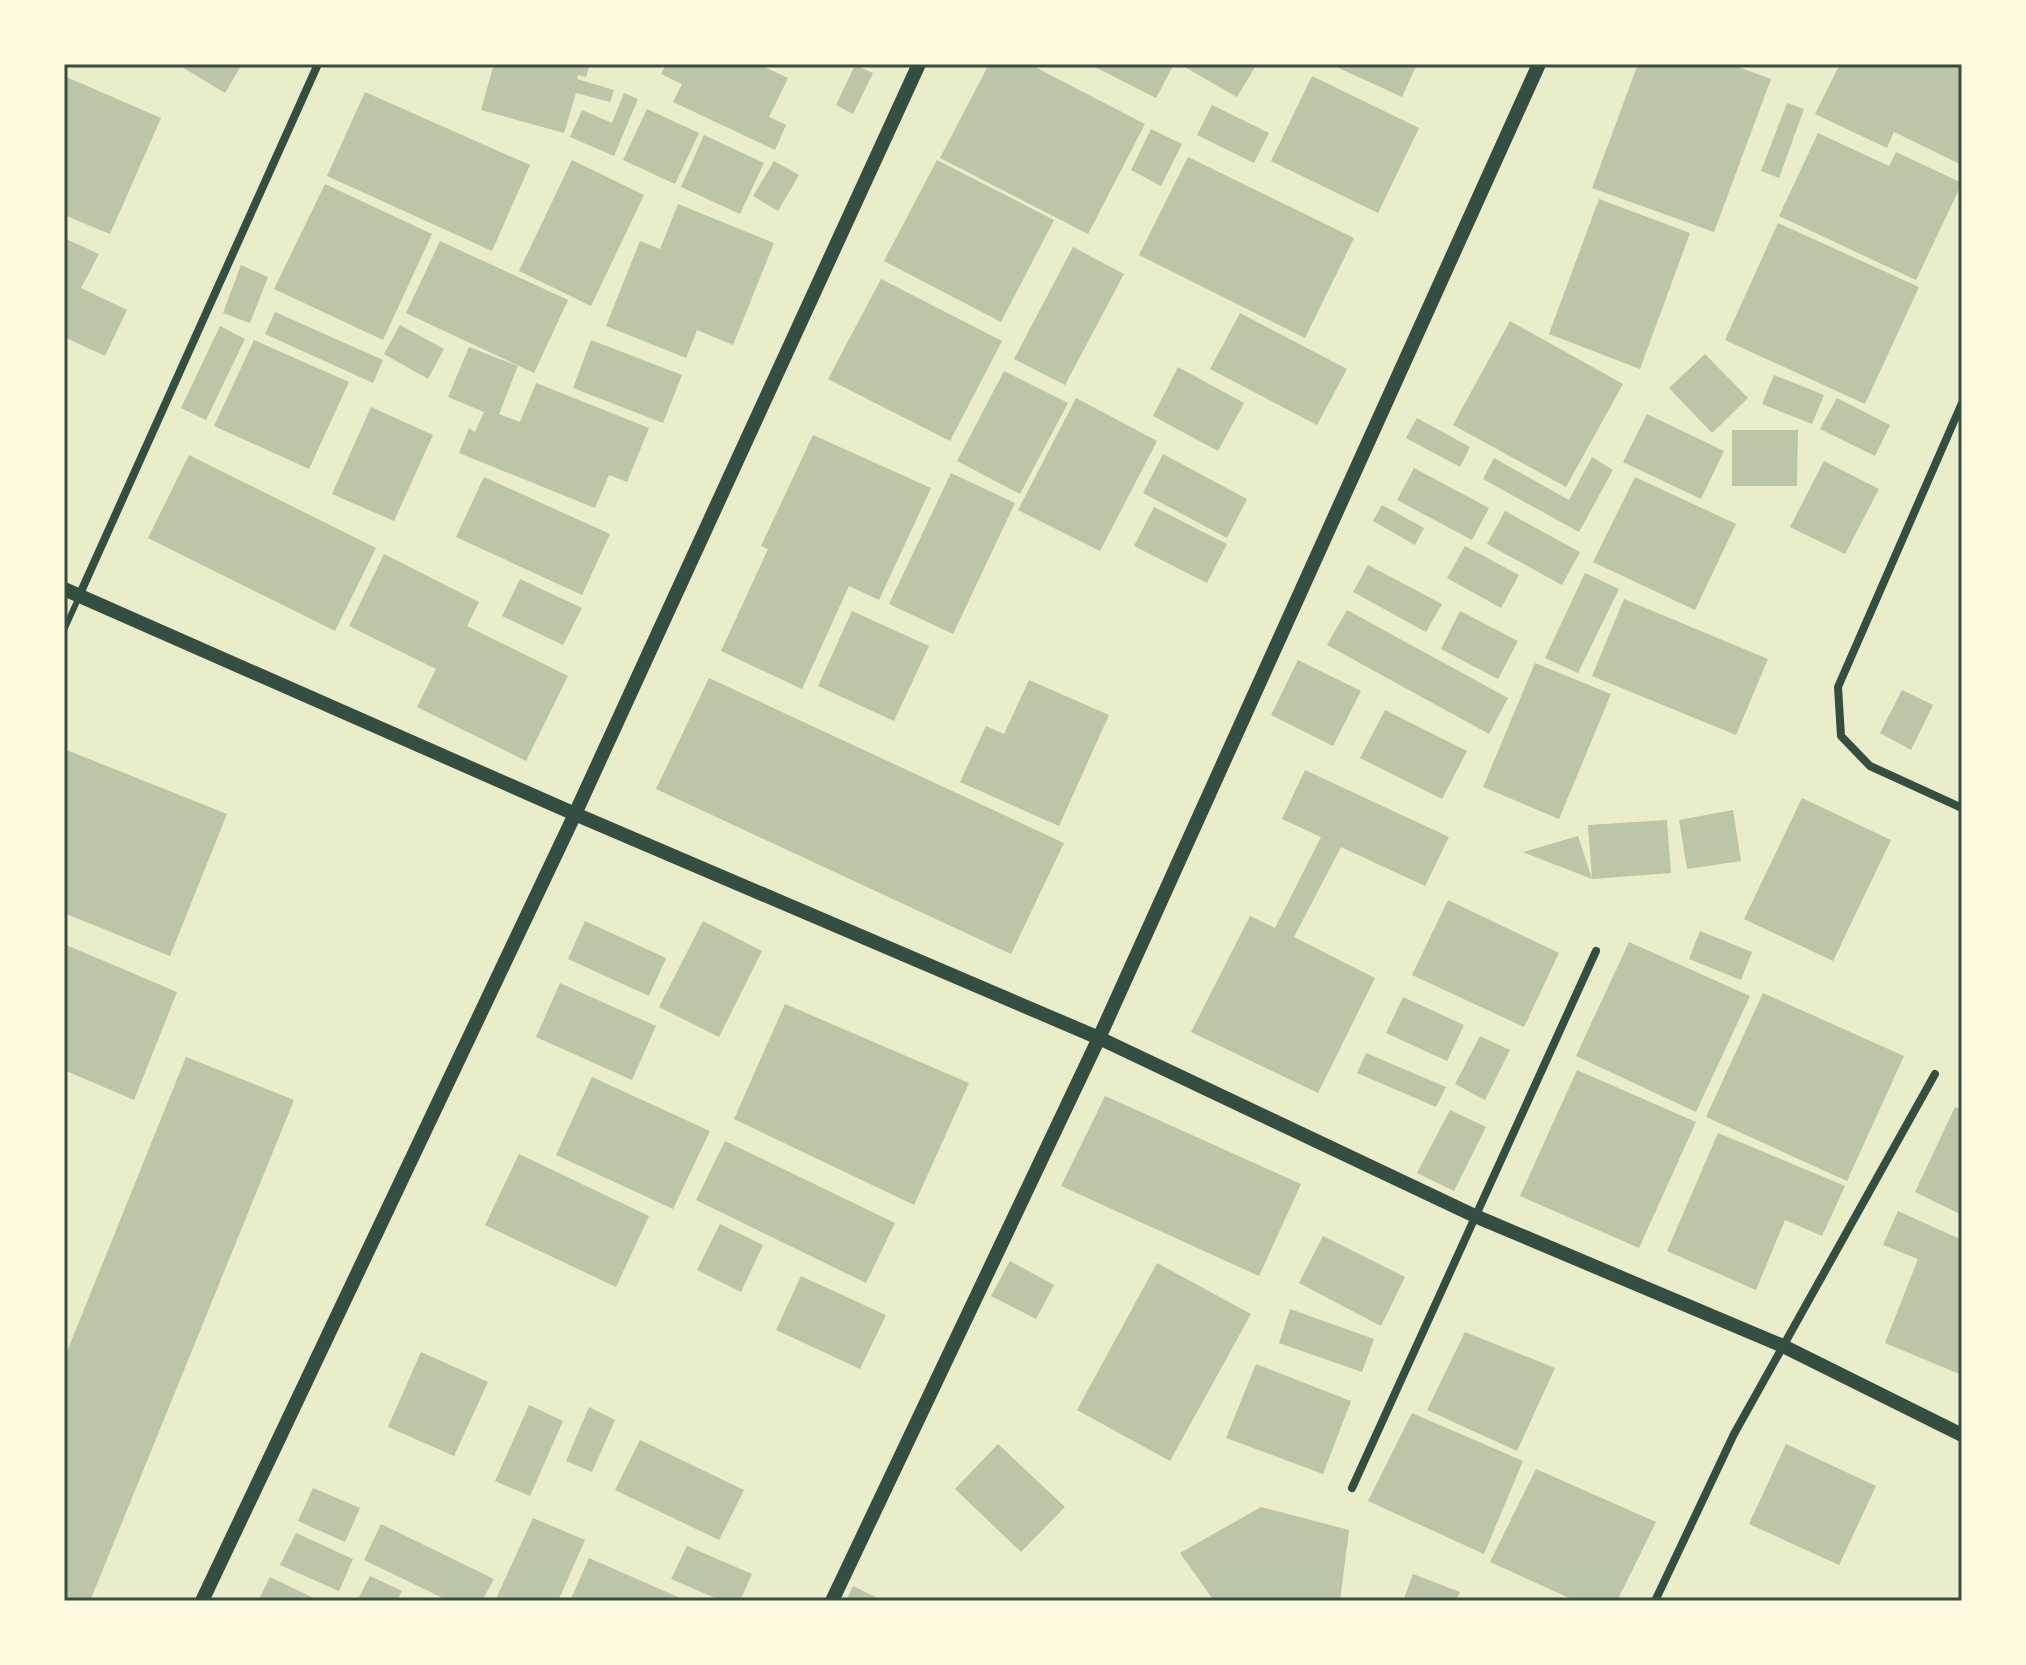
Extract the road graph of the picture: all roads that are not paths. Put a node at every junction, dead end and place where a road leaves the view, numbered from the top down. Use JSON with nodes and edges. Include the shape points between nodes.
{"nodes":[{"id":1,"x":318,"y":64,"type":"edge"},
{"id":2,"x":919,"y":64,"type":"edge"},
{"id":3,"x":1539,"y":64,"type":"edge"},
{"id":4,"x":1962,"y":403,"type":"edge"},
{"id":5,"x":64,"y":589,"type":"edge"},
{"id":6,"x":79,"y":596,"type":"junction"},
{"id":7,"x":64,"y":630,"type":"edge"},
{"id":8,"x":1962,"y":808,"type":"edge"},
{"id":9,"x":575,"y":814,"type":"junction"},
{"id":10,"x":1596,"y":951,"type":"dead end"},
{"id":11,"x":1099,"y":1038,"type":"junction"},
{"id":12,"x":1935,"y":1074,"type":"dead end"},
{"id":13,"x":1475,"y":1216,"type":"junction"},
{"id":14,"x":1783,"y":1346,"type":"junction"},
{"id":15,"x":1962,"y":1435,"type":"edge"},
{"id":16,"x":1352,"y":1488,"type":"dead end"},
{"id":17,"x":202,"y":1601,"type":"edge"},
{"id":18,"x":832,"y":1601,"type":"edge"},
{"id":19,"x":1655,"y":1601,"type":"edge"}],
"edges":[{"from":1,"to":6,"type":"street"},
{"from":2,"to":9,"type":"street"},
{"from":3,"to":11,"type":"street"},
{"from":4,"to":8,"type":"street","via":[[1838,687],[1841,736],[1870,766]]},
{"from":5,"to":6,"type":"street"},
{"from":6,"to":7,"type":"lane"},
{"from":6,"to":9,"type":"street"},
{"from":9,"to":11,"type":"street"},
{"from":9,"to":17,"type":"street"},
{"from":10,"to":13,"type":"street"},
{"from":11,"to":13,"type":"street"},
{"from":11,"to":18,"type":"street"},
{"from":12,"to":14,"type":"street"},
{"from":13,"to":14,"type":"street"},
{"from":13,"to":16,"type":"street"},
{"from":14,"to":15,"type":"street"},
{"from":14,"to":19,"type":"street","via":[[1734,1434]]}]}
